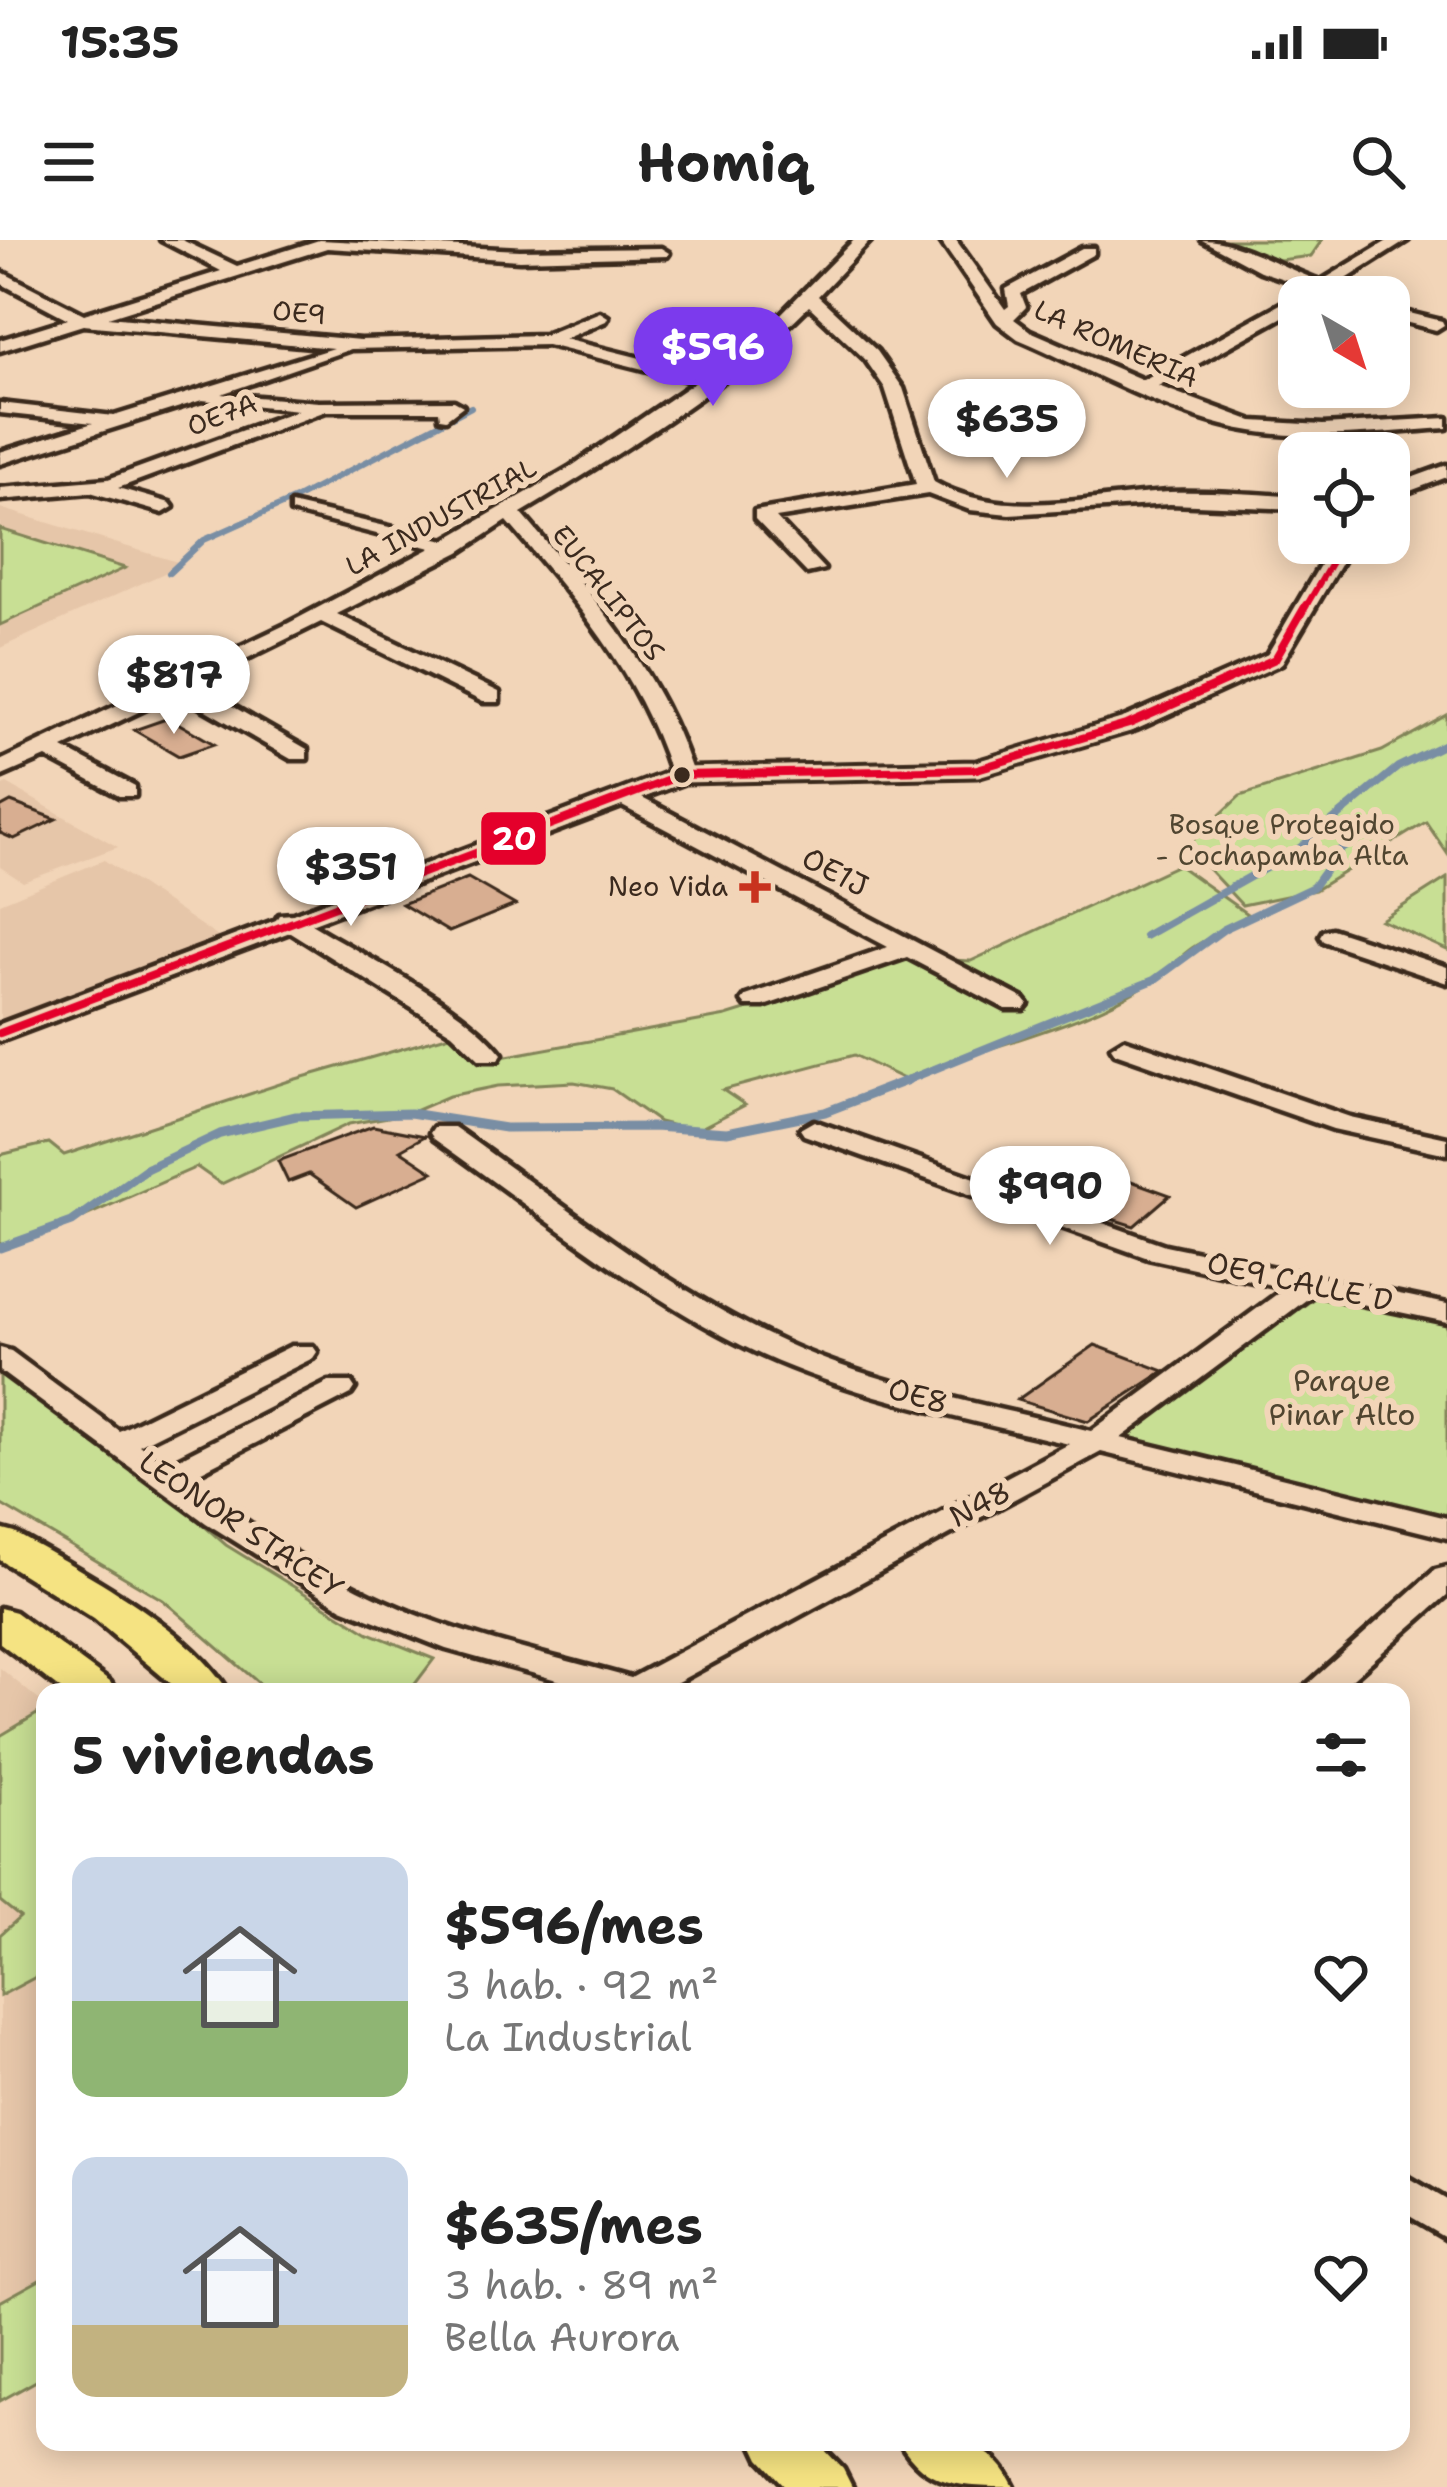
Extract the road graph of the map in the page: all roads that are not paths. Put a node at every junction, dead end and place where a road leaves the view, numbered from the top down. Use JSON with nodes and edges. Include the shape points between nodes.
{"nodes":[{"id":1,"x":169,"y":240,"type":"edge"},
{"id":2,"x":863,"y":240,"type":"edge"},
{"id":3,"x":948,"y":240,"type":"edge"},
{"id":4,"x":1210,"y":240,"type":"edge"},
{"id":5,"x":1400,"y":240,"type":"edge"},
{"id":6,"x":331,"y":241,"type":"edge"},
{"id":7,"x":1088,"y":251,"type":"dead end"},
{"id":8,"x":661,"y":253,"type":"dead end"},
{"id":9,"x":235,"y":272,"type":"junction"},
{"id":10,"x":0,"y":276,"type":"edge"},
{"id":11,"x":1280,"y":276,"type":"edge"},
{"id":12,"x":1344,"y":276,"type":"edge"},
{"id":13,"x":807,"y":295,"type":"junction"},
{"id":14,"x":1278,"y":314,"type":"edge"},
{"id":15,"x":600,"y":317,"type":"dead end"},
{"id":16,"x":1410,"y":318,"type":"edge"},
{"id":17,"x":1004,"y":319,"type":"junction"},
{"id":18,"x":82,"y":320,"type":"junction"},
{"id":19,"x":1436,"y":325,"type":"dead end"},
{"id":20,"x":547,"y":340,"type":"junction"},
{"id":21,"x":605,"y":340,"type":"dead end"},
{"id":22,"x":360,"y":345,"type":"junction"},
{"id":23,"x":0,"y":346,"type":"edge"},
{"id":24,"x":726,"y":368,"type":"junction"},
{"id":25,"x":707,"y":380,"type":"junction"},
{"id":26,"x":1144,"y":387,"type":"junction"},
{"id":27,"x":191,"y":398,"type":"junction"},
{"id":28,"x":324,"y":406,"type":"junction"},
{"id":29,"x":0,"y":408,"type":"edge"},
{"id":30,"x":446,"y":414,"type":"dead end"},
{"id":31,"x":118,"y":420,"type":"junction"},
{"id":32,"x":1447,"y":423,"type":"edge"},
{"id":33,"x":0,"y":458,"type":"edge"},
{"id":34,"x":1447,"y":471,"type":"edge"},
{"id":35,"x":1410,"y":486,"type":"edge"},
{"id":36,"x":94,"y":488,"type":"junction"},
{"id":37,"x":929,"y":488,"type":"junction"},
{"id":38,"x":0,"y":494,"type":"edge"},
{"id":39,"x":1278,"y":502,"type":"edge"},
{"id":40,"x":163,"y":507,"type":"dead end"},
{"id":41,"x":298,"y":508,"type":"dead end"},
{"id":42,"x":512,"y":514,"type":"junction"},
{"id":43,"x":453,"y":548,"type":"junction"},
{"id":44,"x":1331,"y":564,"type":"edge"},
{"id":45,"x":814,"y":569,"type":"dead end"},
{"id":46,"x":321,"y":614,"type":"junction"},
{"id":47,"x":166,"y":689,"type":"junction"},
{"id":48,"x":491,"y":697,"type":"dead end"},
{"id":49,"x":46,"y":748,"type":"junction"},
{"id":50,"x":299,"y":754,"type":"dead end"},
{"id":51,"x":0,"y":770,"type":"edge"},
{"id":52,"x":682,"y":775,"type":"junction"},
{"id":53,"x":127,"y":791,"type":"dead end"},
{"id":54,"x":624,"y":798,"type":"junction"},
{"id":55,"x":288,"y":920,"type":"junction"},
{"id":56,"x":1332,"y":936,"type":"dead end"},
{"id":57,"x":909,"y":948,"type":"junction"},
{"id":58,"x":1447,"y":975,"type":"edge"},
{"id":59,"x":755,"y":1001,"type":"dead end"},
{"id":60,"x":1015,"y":1004,"type":"dead end"},
{"id":61,"x":0,"y":1033,"type":"edge"},
{"id":62,"x":1124,"y":1048,"type":"dead end"},
{"id":63,"x":489,"y":1054,"type":"dead end"},
{"id":64,"x":814,"y":1129,"type":"dead end"},
{"id":65,"x":444,"y":1133,"type":"dead end"},
{"id":66,"x":1447,"y":1146,"type":"edge"},
{"id":67,"x":1309,"y":1285,"type":"junction"},
{"id":68,"x":1447,"y":1312,"type":"edge"},
{"id":69,"x":302,"y":1352,"type":"dead end"},
{"id":70,"x":0,"y":1357,"type":"edge"},
{"id":71,"x":340,"y":1388,"type":"dead end"},
{"id":72,"x":1094,"y":1442,"type":"junction"},
{"id":73,"x":119,"y":1443,"type":"junction"},
{"id":74,"x":166,"y":1477,"type":"junction"},
{"id":75,"x":1447,"y":1528,"type":"edge"},
{"id":76,"x":0,"y":1542,"type":"edge"},
{"id":77,"x":1447,"y":1577,"type":"edge"},
{"id":78,"x":0,"y":1622,"type":"edge"},
{"id":79,"x":82,"y":1683,"type":"edge"},
{"id":80,"x":198,"y":1683,"type":"edge"},
{"id":81,"x":609,"y":1683,"type":"edge"},
{"id":82,"x":651,"y":1683,"type":"edge"},
{"id":83,"x":1326,"y":1683,"type":"edge"},
{"id":84,"x":1410,"y":2195,"type":"edge"},
{"id":85,"x":1447,"y":2222,"type":"edge"},
{"id":86,"x":789,"y":2451,"type":"edge"},
{"id":87,"x":939,"y":2451,"type":"edge"},
{"id":88,"x":823,"y":2487,"type":"edge"},
{"id":89,"x":985,"y":2487,"type":"edge"}],
"edges":[{"from":1,"to":9,"type":"street"},
{"from":2,"to":13,"type":"street","name":"LA INDUSTRIAL"},
{"from":3,"to":17,"type":"street","name":"LA ROMERIA"},
{"from":4,"to":11,"type":"street"},
{"from":5,"to":12,"type":"street"},
{"from":6,"to":8,"type":"street","via":[[520,255]]},
{"from":6,"to":9,"type":"street"},
{"from":7,"to":17,"type":"street","via":[[1012,292],[1018,307]]},
{"from":9,"to":18,"type":"street"},
{"from":10,"to":18,"type":"street","name":"OE9"},
{"from":13,"to":24,"type":"street","name":"LA INDUSTRIAL"},
{"from":13,"to":37,"type":"street","via":[[894,388]]},
{"from":14,"to":26,"type":"street"},
{"from":15,"to":20,"type":"street","name":"OE9"},
{"from":16,"to":19,"type":"street"},
{"from":17,"to":26,"type":"street","name":"LA ROMERIA","via":[[1042,345]]},
{"from":18,"to":22,"type":"street","name":"OE9"},
{"from":18,"to":23,"type":"street"},
{"from":20,"to":22,"type":"street","name":"OE9"},
{"from":20,"to":25,"type":"street"},
{"from":21,"to":24,"type":"street"},
{"from":22,"to":27,"type":"street"},
{"from":24,"to":25,"type":"street","name":"LA INDUSTRIAL"},
{"from":25,"to":42,"type":"street","name":"LA INDUSTRIAL"},
{"from":26,"to":32,"type":"street","name":"LA ROMERIA","via":[[1222,418],[1283,430]]},
{"from":27,"to":28,"type":"street"},
{"from":27,"to":31,"type":"street"},
{"from":28,"to":30,"type":"street","name":"OE7A","via":[[454,406]]},
{"from":28,"to":36,"type":"street","name":"OE7A"},
{"from":29,"to":31,"type":"street"},
{"from":31,"to":33,"type":"street"},
{"from":34,"to":35,"type":"street"},
{"from":36,"to":38,"type":"street","name":"OE7A"},
{"from":36,"to":40,"type":"street"},
{"from":37,"to":39,"type":"street","via":[[998,509],[1167,498]]},
{"from":37,"to":45,"type":"street","via":[[762,515]]},
{"from":41,"to":43,"type":"street"},
{"from":42,"to":43,"type":"street","name":"LA INDUSTRIAL"},
{"from":42,"to":52,"type":"street","name":"EUCALIPTOS","via":[[632,659]]},
{"from":43,"to":46,"type":"street","name":"LA INDUSTRIAL"},
{"from":44,"to":52,"type":"street","via":[[1275,659],[1129,724],[977,769]]},
{"from":46,"to":47,"type":"street","name":"LA INDUSTRIAL"},
{"from":46,"to":48,"type":"street"},
{"from":47,"to":49,"type":"street","name":"LA INDUSTRIAL"},
{"from":47,"to":50,"type":"street","via":[[205,700]]},
{"from":49,"to":51,"type":"street","name":"LA INDUSTRIAL"},
{"from":49,"to":53,"type":"street"},
{"from":52,"to":54,"type":"street"},
{"from":54,"to":55,"type":"street"},
{"from":54,"to":57,"type":"street","name":"OE1J"},
{"from":55,"to":61,"type":"street"},
{"from":55,"to":63,"type":"street","via":[[461,1028]]},
{"from":56,"to":58,"type":"street"},
{"from":57,"to":59,"type":"street"},
{"from":57,"to":60,"type":"street","name":"OE1J"},
{"from":62,"to":66,"type":"street","via":[[1343,1123]]},
{"from":64,"to":67,"type":"street","name":"OE9 CALLE D","via":[[1136,1246]]},
{"from":65,"to":72,"type":"street","name":"OE8","via":[[657,1282],[773,1349],[916,1397]]},
{"from":67,"to":68,"type":"street","name":"OE9 CALLE D"},
{"from":67,"to":72,"type":"street","name":"N48"},
{"from":69,"to":73,"type":"street"},
{"from":70,"to":73,"type":"street","name":"LEONOR STACEY"},
{"from":71,"to":74,"type":"street"},
{"from":72,"to":75,"type":"street","name":"OE8"},
{"from":72,"to":82,"type":"street","name":"N48"},
{"from":73,"to":74,"type":"street","name":"LEONOR STACEY"},
{"from":74,"to":81,"type":"street","name":"LEONOR STACEY","via":[[357,1601]]},
{"from":76,"to":80,"type":"main road","via":[[81,1588]]},
{"from":77,"to":83,"type":"street"},
{"from":78,"to":79,"type":"main road"},
{"from":84,"to":85,"type":"street"},
{"from":86,"to":88,"type":"main road"},
{"from":87,"to":89,"type":"main road"}]}
